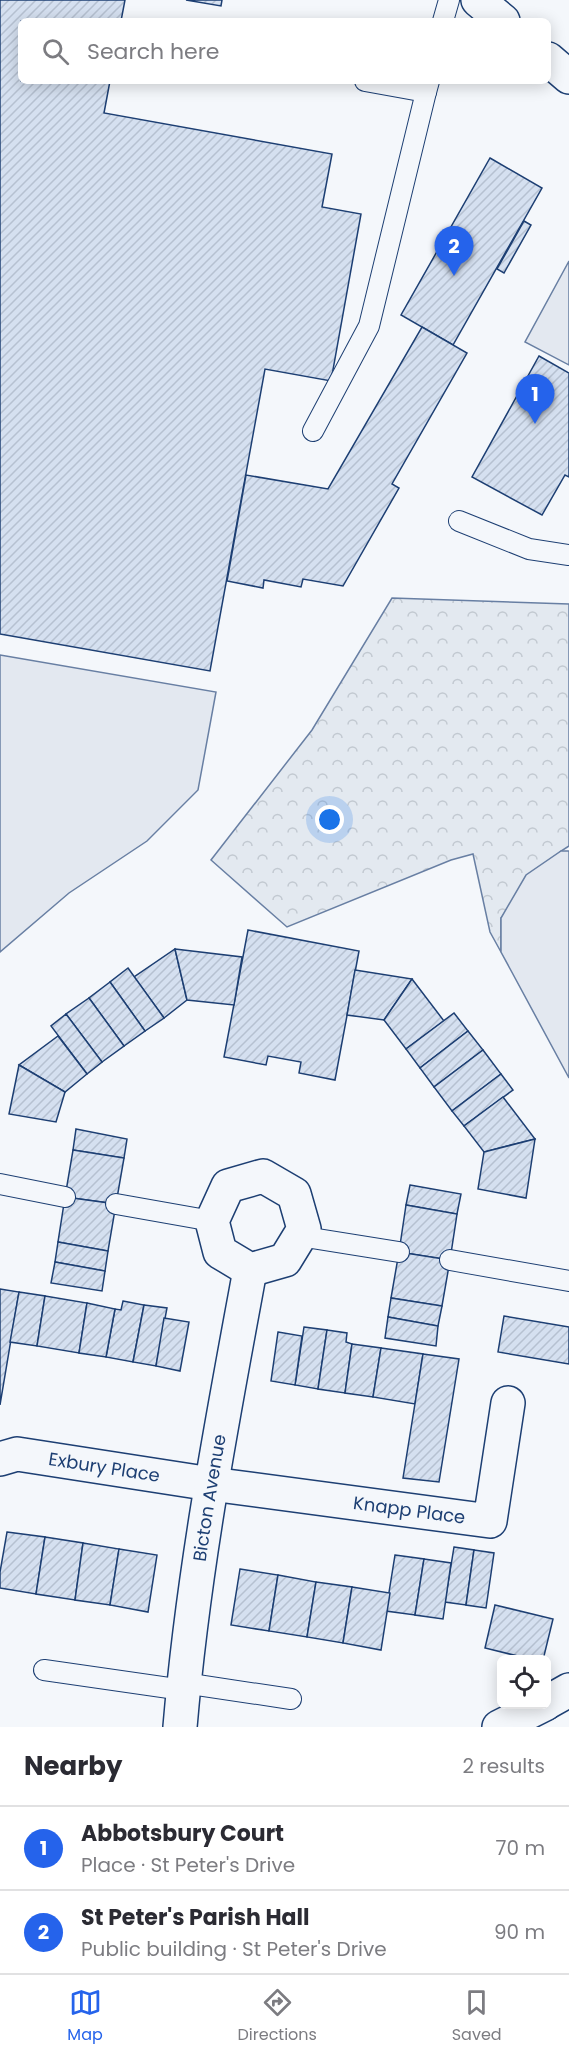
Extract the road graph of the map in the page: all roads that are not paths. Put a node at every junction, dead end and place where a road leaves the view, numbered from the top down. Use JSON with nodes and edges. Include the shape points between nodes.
{"nodes":[{"id":1,"x":449,"y":0,"type":"edge"},
{"id":2,"x":478,"y":0,"type":"edge"},
{"id":3,"x":444,"y":18,"type":"edge"},
{"id":4,"x":499,"y":18,"type":"edge"},
{"id":5,"x":551,"y":62,"type":"edge"},
{"id":6,"x":569,"y":77,"type":"edge"},
{"id":7,"x":396,"y":84,"type":"edge"},
{"id":8,"x":427,"y":87,"type":"edge"},
{"id":9,"x":314,"y":432,"type":"dead end"},
{"id":10,"x":459,"y":521,"type":"dead end"},
{"id":11,"x":569,"y":555,"type":"edge"},
{"id":12,"x":0,"y":1184,"type":"edge"},
{"id":13,"x":65,"y":1197,"type":"dead end"},
{"id":14,"x":116,"y":1204,"type":"dead end"},
{"id":15,"x":212,"y":1221,"type":"junction"},
{"id":16,"x":299,"y":1236,"type":"junction"},
{"id":17,"x":399,"y":1252,"type":"dead end"},
{"id":18,"x":450,"y":1260,"type":"dead end"},
{"id":19,"x":250,"y":1270,"type":"junction"},
{"id":20,"x":569,"y":1281,"type":"edge"},
{"id":21,"x":508,"y":1402,"type":"dead end"},
{"id":22,"x":0,"y":1459,"type":"edge"},
{"id":23,"x":211,"y":1484,"type":"junction"},
{"id":24,"x":44,"y":1670,"type":"dead end"},
{"id":25,"x":183,"y":1686,"type":"junction"},
{"id":26,"x":569,"y":1690,"type":"edge"},
{"id":27,"x":291,"y":1699,"type":"dead end"},
{"id":28,"x":542,"y":1711,"type":"edge"},
{"id":29,"x":180,"y":1727,"type":"edge"},
{"id":30,"x":499,"y":1727,"type":"edge"}],
"edges":[{"from":1,"to":3,"type":"lane"},
{"from":2,"to":4,"type":"street"},
{"from":5,"to":6,"type":"street"},
{"from":7,"to":8,"type":"lane"},
{"from":8,"to":9,"type":"lane","via":[[369,326]]},
{"from":10,"to":11,"type":"lane","via":[[529,549]]},
{"from":12,"to":13,"type":"lane"},
{"from":14,"to":15,"type":"lane"},
{"from":15,"to":16,"type":"street","via":[[228,1186],[262,1176],[294,1194],[304,1229]]},
{"from":15,"to":19,"type":"street","via":[[220,1252]]},
{"from":16,"to":17,"type":"lane"},
{"from":16,"to":19,"type":"street","via":[[285,1260]]},
{"from":18,"to":20,"type":"lane"},
{"from":19,"to":23,"type":"street","name":"Bicton Avenue"},
{"from":21,"to":23,"type":"street","name":"Knapp Place","via":[[490,1521]]},
{"from":22,"to":23,"type":"street","name":"Exbury Place","via":[[17,1454]]},
{"from":23,"to":25,"type":"street","name":"Bicton Avenue"},
{"from":24,"to":25,"type":"lane"},
{"from":25,"to":27,"type":"lane"},
{"from":25,"to":29,"type":"street","name":"Bicton Avenue"},
{"from":26,"to":28,"type":"street"},
{"from":28,"to":30,"type":"street"}]}
